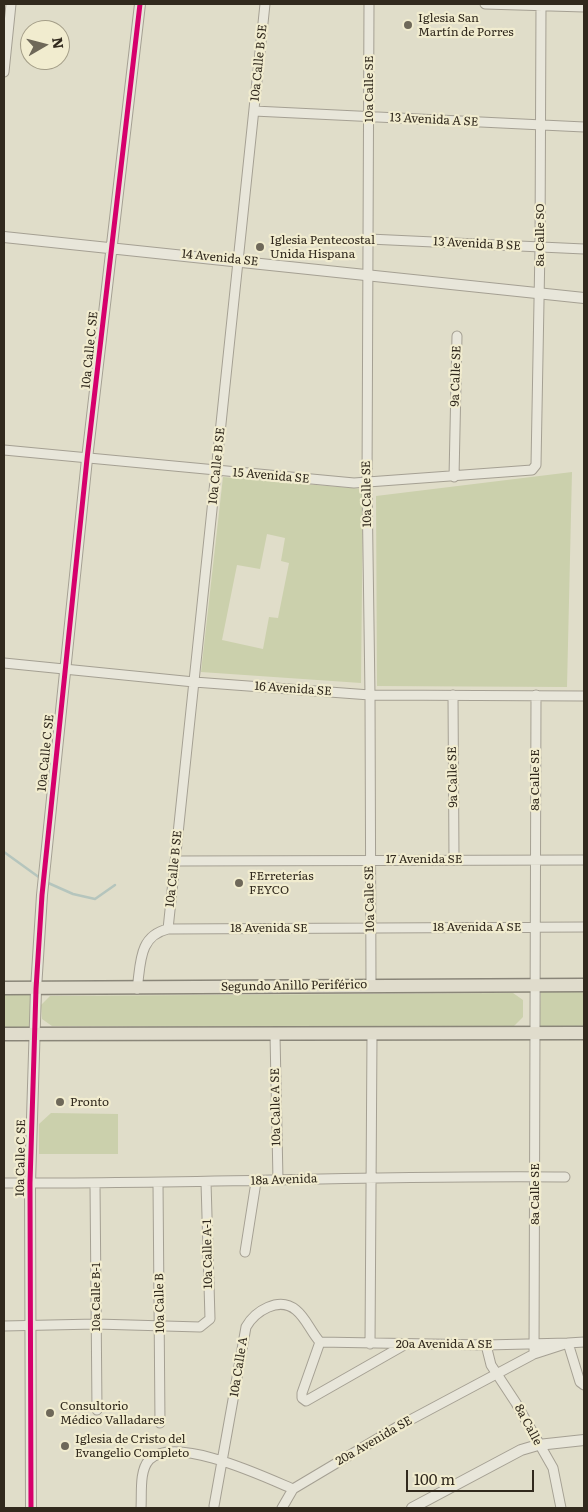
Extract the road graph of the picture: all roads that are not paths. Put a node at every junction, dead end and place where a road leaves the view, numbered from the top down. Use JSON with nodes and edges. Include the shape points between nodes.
{"nodes":[{"id":1,"x":11,"y":4,"type":"edge"},
{"id":2,"x":140,"y":4,"type":"edge"},
{"id":3,"x":266,"y":4,"type":"edge"},
{"id":4,"x":369,"y":4,"type":"edge"},
{"id":5,"x":485,"y":4,"type":"edge"},
{"id":6,"x":541,"y":5,"type":"edge"},
{"id":7,"x":584,"y":7,"type":"edge"},
{"id":8,"x":4,"y":72,"type":"edge"},
{"id":9,"x":254,"y":111,"type":"junction"},
{"id":10,"x":369,"y":116,"type":"junction"},
{"id":11,"x":540,"y":125,"type":"junction"},
{"id":12,"x":584,"y":126,"type":"edge"},
{"id":13,"x":4,"y":237,"type":"edge"},
{"id":14,"x":369,"y":239,"type":"junction"},
{"id":15,"x":111,"y":248,"type":"junction"},
{"id":16,"x":540,"y":248,"type":"junction"},
{"id":17,"x":584,"y":249,"type":"edge"},
{"id":18,"x":238,"y":260,"type":"junction"},
{"id":19,"x":367,"y":274,"type":"junction"},
{"id":20,"x":540,"y":293,"type":"junction"},
{"id":21,"x":584,"y":298,"type":"edge"},
{"id":22,"x":457,"y":336,"type":"dead end"},
{"id":23,"x":4,"y":450,"type":"edge"},
{"id":24,"x":87,"y":459,"type":"junction"},
{"id":25,"x":536,"y":466,"type":"joint"},
{"id":26,"x":216,"y":471,"type":"junction"},
{"id":27,"x":454,"y":476,"type":"junction"},
{"id":28,"x":367,"y":484,"type":"junction"},
{"id":29,"x":4,"y":662,"type":"edge"},
{"id":30,"x":66,"y":668,"type":"junction"},
{"id":31,"x":194,"y":682,"type":"junction"},
{"id":32,"x":452,"y":695,"type":"junction"},
{"id":33,"x":536,"y":695,"type":"junction"},
{"id":34,"x":370,"y":696,"type":"junction"},
{"id":35,"x":584,"y":696,"type":"edge"},
{"id":36,"x":454,"y":859,"type":"junction"},
{"id":37,"x":370,"y":860,"type":"junction"},
{"id":38,"x":535,"y":860,"type":"junction"},
{"id":39,"x":584,"y":860,"type":"edge"},
{"id":40,"x":175,"y":861,"type":"junction"},
{"id":41,"x":535,"y":927,"type":"junction"},
{"id":42,"x":584,"y":927,"type":"edge"},
{"id":43,"x":371,"y":928,"type":"junction"},
{"id":44,"x":168,"y":929,"type":"junction"},
{"id":45,"x":370,"y":985,"type":"junction"},
{"id":46,"x":584,"y":985,"type":"edge"},
{"id":47,"x":535,"y":986,"type":"junction"},
{"id":48,"x":4,"y":988,"type":"edge"},
{"id":49,"x":36,"y":989,"type":"junction"},
{"id":50,"x":137,"y":989,"type":"junction"},
{"id":51,"x":584,"y":1033,"type":"edge"},
{"id":52,"x":4,"y":1034,"type":"edge"},
{"id":53,"x":535,"y":1034,"type":"junction"},
{"id":54,"x":34,"y":1035,"type":"junction"},
{"id":55,"x":275,"y":1035,"type":"junction"},
{"id":56,"x":372,"y":1035,"type":"junction"},
{"id":57,"x":535,"y":1177,"type":"junction"},
{"id":58,"x":565,"y":1177,"type":"dead end"},
{"id":59,"x":371,"y":1178,"type":"junction"},
{"id":60,"x":278,"y":1180,"type":"junction"},
{"id":61,"x":206,"y":1182,"type":"junction"},
{"id":62,"x":256,"y":1182,"type":"junction"},
{"id":63,"x":4,"y":1183,"type":"edge"},
{"id":64,"x":30,"y":1183,"type":"junction"},
{"id":65,"x":158,"y":1183,"type":"junction"},
{"id":66,"x":95,"y":1184,"type":"junction"},
{"id":67,"x":244,"y":1252,"type":"dead end"},
{"id":68,"x":96,"y":1324,"type":"junction"},
{"id":69,"x":4,"y":1326,"type":"edge"},
{"id":70,"x":30,"y":1326,"type":"junction"},
{"id":71,"x":160,"y":1326,"type":"junction"},
{"id":72,"x":320,"y":1342,"type":"junction"},
{"id":73,"x":584,"y":1342,"type":"edge"},
{"id":74,"x":568,"y":1343,"type":"junction"},
{"id":75,"x":370,"y":1344,"type":"junction"},
{"id":76,"x":406,"y":1344,"type":"junction"},
{"id":77,"x":534,"y":1344,"type":"junction"},
{"id":78,"x":486,"y":1345,"type":"junction"},
{"id":79,"x":534,"y":1354,"type":"junction"},
{"id":80,"x":496,"y":1373,"type":"junction"},
{"id":81,"x":584,"y":1385,"type":"edge"},
{"id":82,"x":97,"y":1410,"type":"dead end"},
{"id":83,"x":160,"y":1423,"type":"dead end"},
{"id":84,"x":584,"y":1440,"type":"edge"},
{"id":85,"x":538,"y":1445,"type":"junction"},
{"id":86,"x":223,"y":1460,"type":"junction"},
{"id":87,"x":293,"y":1489,"type":"junction"},
{"id":88,"x":214,"y":1506,"type":"dead end"},
{"id":89,"x":31,"y":1508,"type":"edge"},
{"id":90,"x":141,"y":1508,"type":"edge"},
{"id":91,"x":282,"y":1508,"type":"edge"},
{"id":92,"x":412,"y":1508,"type":"edge"},
{"id":93,"x":561,"y":1508,"type":"edge"}],
"edges":[{"from":1,"to":8,"type":"street"},
{"from":2,"to":15,"type":"street","name":"10a Calle C SE"},
{"from":3,"to":9,"type":"street","name":"10a Calle B SE"},
{"from":4,"to":10,"type":"street","name":"10a Calle SE"},
{"from":5,"to":6,"type":"street"},
{"from":6,"to":7,"type":"street"},
{"from":6,"to":11,"type":"street","name":"8a Calle SO"},
{"from":9,"to":10,"type":"street","name":"13 Avenida A SE"},
{"from":9,"to":18,"type":"street","name":"10a Calle B SE"},
{"from":10,"to":11,"type":"street","name":"13 Avenida A SE"},
{"from":10,"to":14,"type":"street","name":"10a Calle SE"},
{"from":11,"to":12,"type":"street","name":"13 Avenida A SE"},
{"from":11,"to":16,"type":"street","name":"8a Calle SO"},
{"from":13,"to":15,"type":"street","name":"14 Avenida SE"},
{"from":14,"to":16,"type":"street","name":"13 Avenida B SE"},
{"from":14,"to":19,"type":"street","name":"10a Calle SE"},
{"from":15,"to":18,"type":"street","name":"14 Avenida SE"},
{"from":15,"to":24,"type":"street","name":"10a Calle C SE"},
{"from":16,"to":17,"type":"street","name":"13 Avenida B SE"},
{"from":16,"to":20,"type":"street","name":"8a Calle SO"},
{"from":18,"to":19,"type":"street","name":"14 Avenida SE"},
{"from":18,"to":26,"type":"street","name":"10a Calle B SE"},
{"from":19,"to":20,"type":"street","name":"14 Avenida SE"},
{"from":19,"to":28,"type":"street","name":"10a Calle SE"},
{"from":20,"to":21,"type":"street","name":"14 Avenida SE"},
{"from":20,"to":25,"type":"street","name":"8a Calle SO"},
{"from":22,"to":27,"type":"street","name":"9a Calle SE"},
{"from":23,"to":24,"type":"street","name":"15 Avenida SE"},
{"from":24,"to":26,"type":"street","name":"15 Avenida SE"},
{"from":24,"to":30,"type":"street","name":"10a Calle C SE"},
{"from":25,"to":27,"type":"street","name":"15 Avenida SE","via":[[526,472]]},
{"from":26,"to":28,"type":"street","name":"15 Avenida SE"},
{"from":26,"to":31,"type":"street","name":"10a Calle B SE"},
{"from":27,"to":28,"type":"street","name":"15 Avenida SE"},
{"from":28,"to":34,"type":"street","name":"10a Calle SE"},
{"from":29,"to":30,"type":"street","name":"16 Avenida SE"},
{"from":30,"to":31,"type":"street","name":"16 Avenida SE"},
{"from":30,"to":49,"type":"street","name":"10a Calle C SE","via":[[42,895]]},
{"from":31,"to":34,"type":"street","name":"16 Avenida SE"},
{"from":31,"to":40,"type":"street","name":"10a Calle B SE"},
{"from":32,"to":33,"type":"street","name":"16 Avenida SE"},
{"from":32,"to":34,"type":"street","name":"16 Avenida SE"},
{"from":32,"to":36,"type":"street","name":"9a Calle SE"},
{"from":33,"to":35,"type":"street","name":"16 Avenida SE"},
{"from":33,"to":38,"type":"street","name":"8a Calle SE"},
{"from":34,"to":37,"type":"street","name":"10a Calle SE"},
{"from":36,"to":37,"type":"street","name":"17 Avenida SE"},
{"from":36,"to":38,"type":"street","name":"17 Avenida SE"},
{"from":37,"to":40,"type":"street","name":"17 Avenida SE"},
{"from":37,"to":43,"type":"street","name":"10a Calle SE"},
{"from":38,"to":39,"type":"street","name":"17 Avenida SE"},
{"from":38,"to":41,"type":"street","name":"8a Calle SE"},
{"from":40,"to":44,"type":"street","name":"10a Calle B SE"},
{"from":41,"to":42,"type":"street","name":"18 Avenida A SE"},
{"from":41,"to":43,"type":"street","name":"18 Avenida A SE"},
{"from":41,"to":47,"type":"street","name":"8a Calle SE"},
{"from":43,"to":44,"type":"street","name":"18 Avenida SE"},
{"from":43,"to":45,"type":"street","name":"10a Calle SE"},
{"from":44,"to":50,"type":"street","via":[[156,932],[145,943]]},
{"from":45,"to":47,"type":"main road","name":"Segundo Anillo Periférico"},
{"from":45,"to":50,"type":"main road","name":"Segundo Anillo Periférico"},
{"from":46,"to":47,"type":"main road","name":"Segundo Anillo Periférico"},
{"from":47,"to":53,"type":"street","name":"8a Calle SE"},
{"from":48,"to":49,"type":"main road","name":"Segundo Anillo Periférico"},
{"from":49,"to":50,"type":"main road","name":"Segundo Anillo Periférico"},
{"from":49,"to":54,"type":"street","name":"10a Calle C SE"},
{"from":51,"to":53,"type":"main road"},
{"from":52,"to":54,"type":"main road"},
{"from":53,"to":56,"type":"main road"},
{"from":53,"to":57,"type":"street","name":"8a Calle SE"},
{"from":54,"to":55,"type":"main road"},
{"from":54,"to":64,"type":"street","name":"10a Calle C SE"},
{"from":55,"to":56,"type":"main road"},
{"from":55,"to":60,"type":"street","name":"10a Calle A SE"},
{"from":56,"to":59,"type":"street"},
{"from":57,"to":58,"type":"street","name":"18a Avenida"},
{"from":57,"to":59,"type":"street","name":"18a Avenida"},
{"from":57,"to":77,"type":"street","name":"8a Calle SE"},
{"from":59,"to":60,"type":"street","name":"18a Avenida"},
{"from":59,"to":75,"type":"street"},
{"from":60,"to":62,"type":"street","name":"18a Avenida"},
{"from":61,"to":62,"type":"street","name":"18a Avenida"},
{"from":61,"to":65,"type":"street","name":"18a Avenida"},
{"from":61,"to":71,"type":"street","name":"10a Calle A-1","via":[[210,1319],[200,1327]]},
{"from":62,"to":67,"type":"street"},
{"from":63,"to":64,"type":"street","name":"18a Avenida"},
{"from":64,"to":66,"type":"street","name":"18a Avenida"},
{"from":64,"to":70,"type":"street","name":"10a Calle C SE"},
{"from":65,"to":66,"type":"street","name":"18a Avenida"},
{"from":65,"to":71,"type":"street","name":"10a Calle B"},
{"from":66,"to":68,"type":"street","name":"10a Calle B-1"},
{"from":68,"to":70,"type":"street"},
{"from":68,"to":71,"type":"street"},
{"from":68,"to":82,"type":"street","name":"10a Calle B-1"},
{"from":69,"to":70,"type":"street"},
{"from":70,"to":89,"type":"street","name":"10a Calle C SE"},
{"from":71,"to":83,"type":"street","name":"10a Calle B"},
{"from":72,"to":75,"type":"street","name":"20a Avenida A SE"},
{"from":72,"to":76,"type":"street","via":[[302,1393],[304,1400],[311,1400]]},
{"from":72,"to":86,"type":"street","name":"10a Calle A","via":[[295,1309],[284,1305],[262,1309],[251,1318],[246,1327]]},
{"from":73,"to":74,"type":"street","name":"20a Avenida SE"},
{"from":74,"to":77,"type":"street","name":"20a Avenida A SE"},
{"from":74,"to":79,"type":"street","name":"20a Avenida SE"},
{"from":74,"to":81,"type":"street","via":[[580,1382]]},
{"from":75,"to":76,"type":"street","name":"20a Avenida A SE"},
{"from":76,"to":78,"type":"street","name":"20a Avenida A SE"},
{"from":77,"to":78,"type":"street","name":"20a Avenida A SE"},
{"from":77,"to":79,"type":"street","name":"8a Calle SE"},
{"from":78,"to":80,"type":"street","name":"8a Calle"},
{"from":79,"to":80,"type":"street","name":"20a Avenida SE"},
{"from":80,"to":85,"type":"street","name":"8a Calle"},
{"from":80,"to":87,"type":"street","name":"20a Avenida SE"},
{"from":84,"to":85,"type":"street"},
{"from":85,"to":92,"type":"street","via":[[520,1450]]},
{"from":85,"to":93,"type":"street","name":"8a Calle","via":[[553,1468]]},
{"from":86,"to":87,"type":"street"},
{"from":86,"to":88,"type":"street","name":"10a Calle A"},
{"from":86,"to":90,"type":"street","via":[[170,1451],[158,1453],[148,1461],[143,1474]]},
{"from":87,"to":91,"type":"street"}]}
